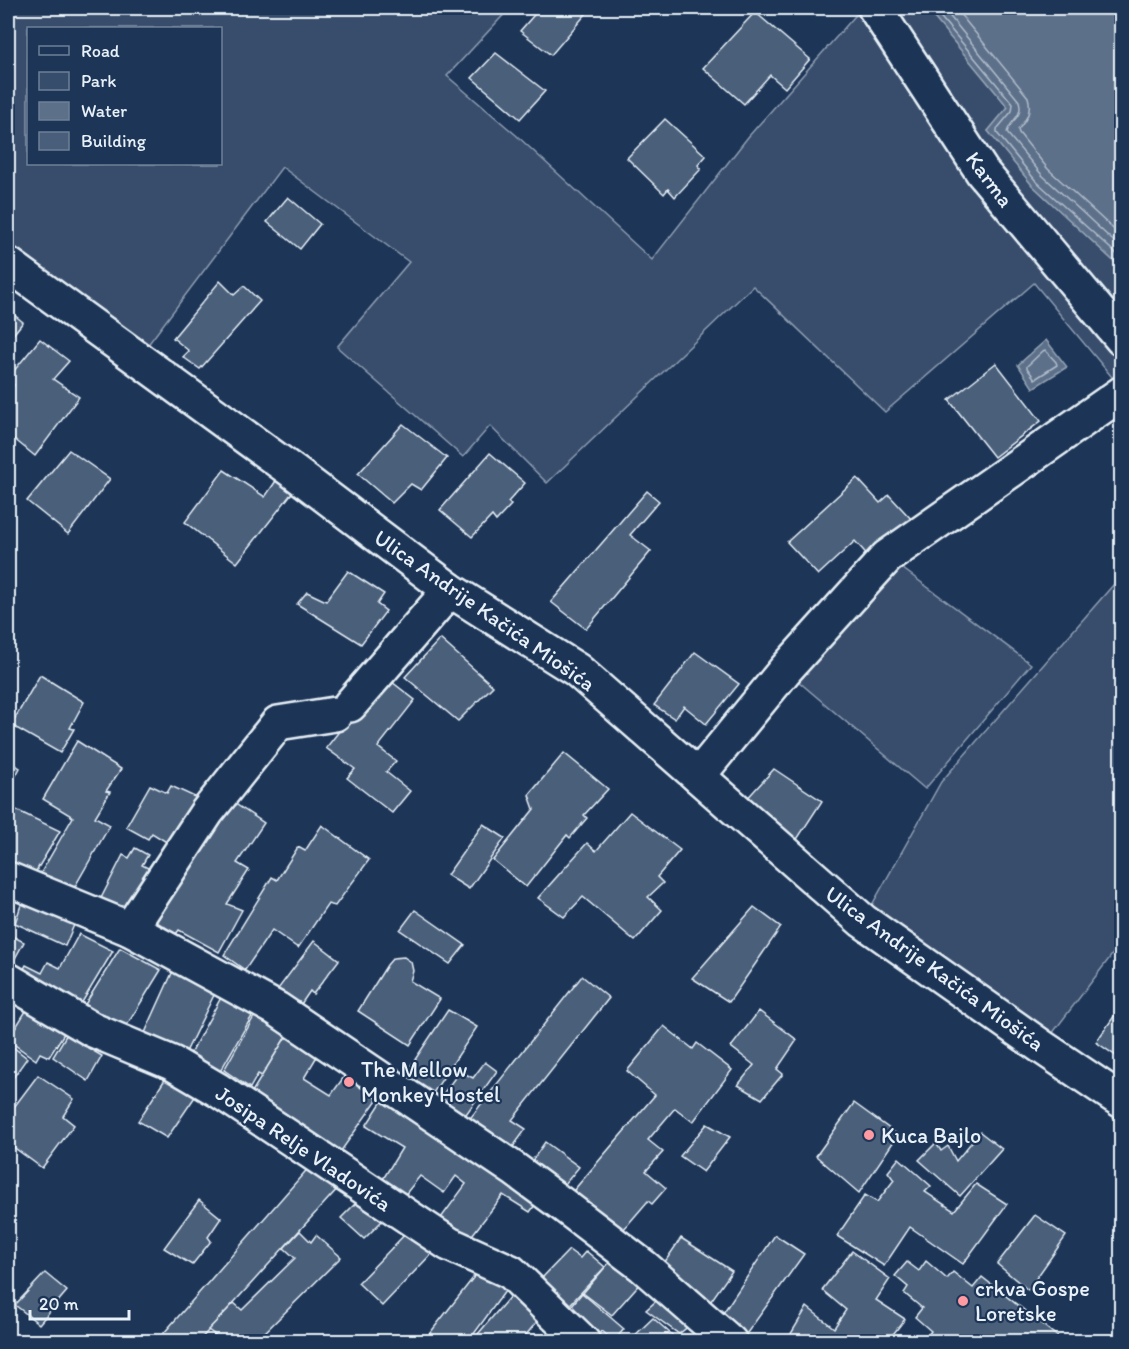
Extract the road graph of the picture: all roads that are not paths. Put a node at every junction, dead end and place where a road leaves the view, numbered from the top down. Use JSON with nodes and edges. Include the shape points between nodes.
{"nodes":[{"id":1,"x":875,"y":8,"type":"edge"},
{"id":2,"x":8,"y":264,"type":"edge"},
{"id":3,"x":1122,"y":339,"type":"edge"},
{"id":4,"x":1122,"y":393,"type":"edge"},
{"id":5,"x":450,"y":590,"type":"junction"},
{"id":6,"x":698,"y":776,"type":"junction"},
{"id":7,"x":8,"y":879,"type":"edge"},
{"id":8,"x":130,"y":929,"type":"junction"},
{"id":9,"x":8,"y":980,"type":"edge"},
{"id":10,"x":1122,"y":1101,"type":"edge"},
{"id":11,"x":583,"y":1341,"type":"edge"},
{"id":12,"x":730,"y":1341,"type":"edge"}],
"edges":[{"from":1,"to":3,"type":"street","name":"Karma","via":[[982,173]]},
{"from":2,"to":5,"type":"street","name":"Ulica Andrije Kačića Miošića"},
{"from":4,"to":6,"type":"street","via":[[887,558],[784,670]]},
{"from":5,"to":6,"type":"street","name":"Ulica Andrije Kačića Miošića","via":[[577,670]]},
{"from":5,"to":8,"type":"street","via":[[343,710],[278,723],[207,812]]},
{"from":6,"to":10,"type":"street","name":"Ulica Andrije Kačića Miošića","via":[[863,921]]},
{"from":7,"to":8,"type":"street"},
{"from":8,"to":12,"type":"street","via":[[277,1009],[514,1169],[643,1266]]},
{"from":9,"to":11,"type":"street","name":"Josipa Relje Vladovića","via":[[93,1030],[172,1063],[449,1245],[511,1272]]}]}
